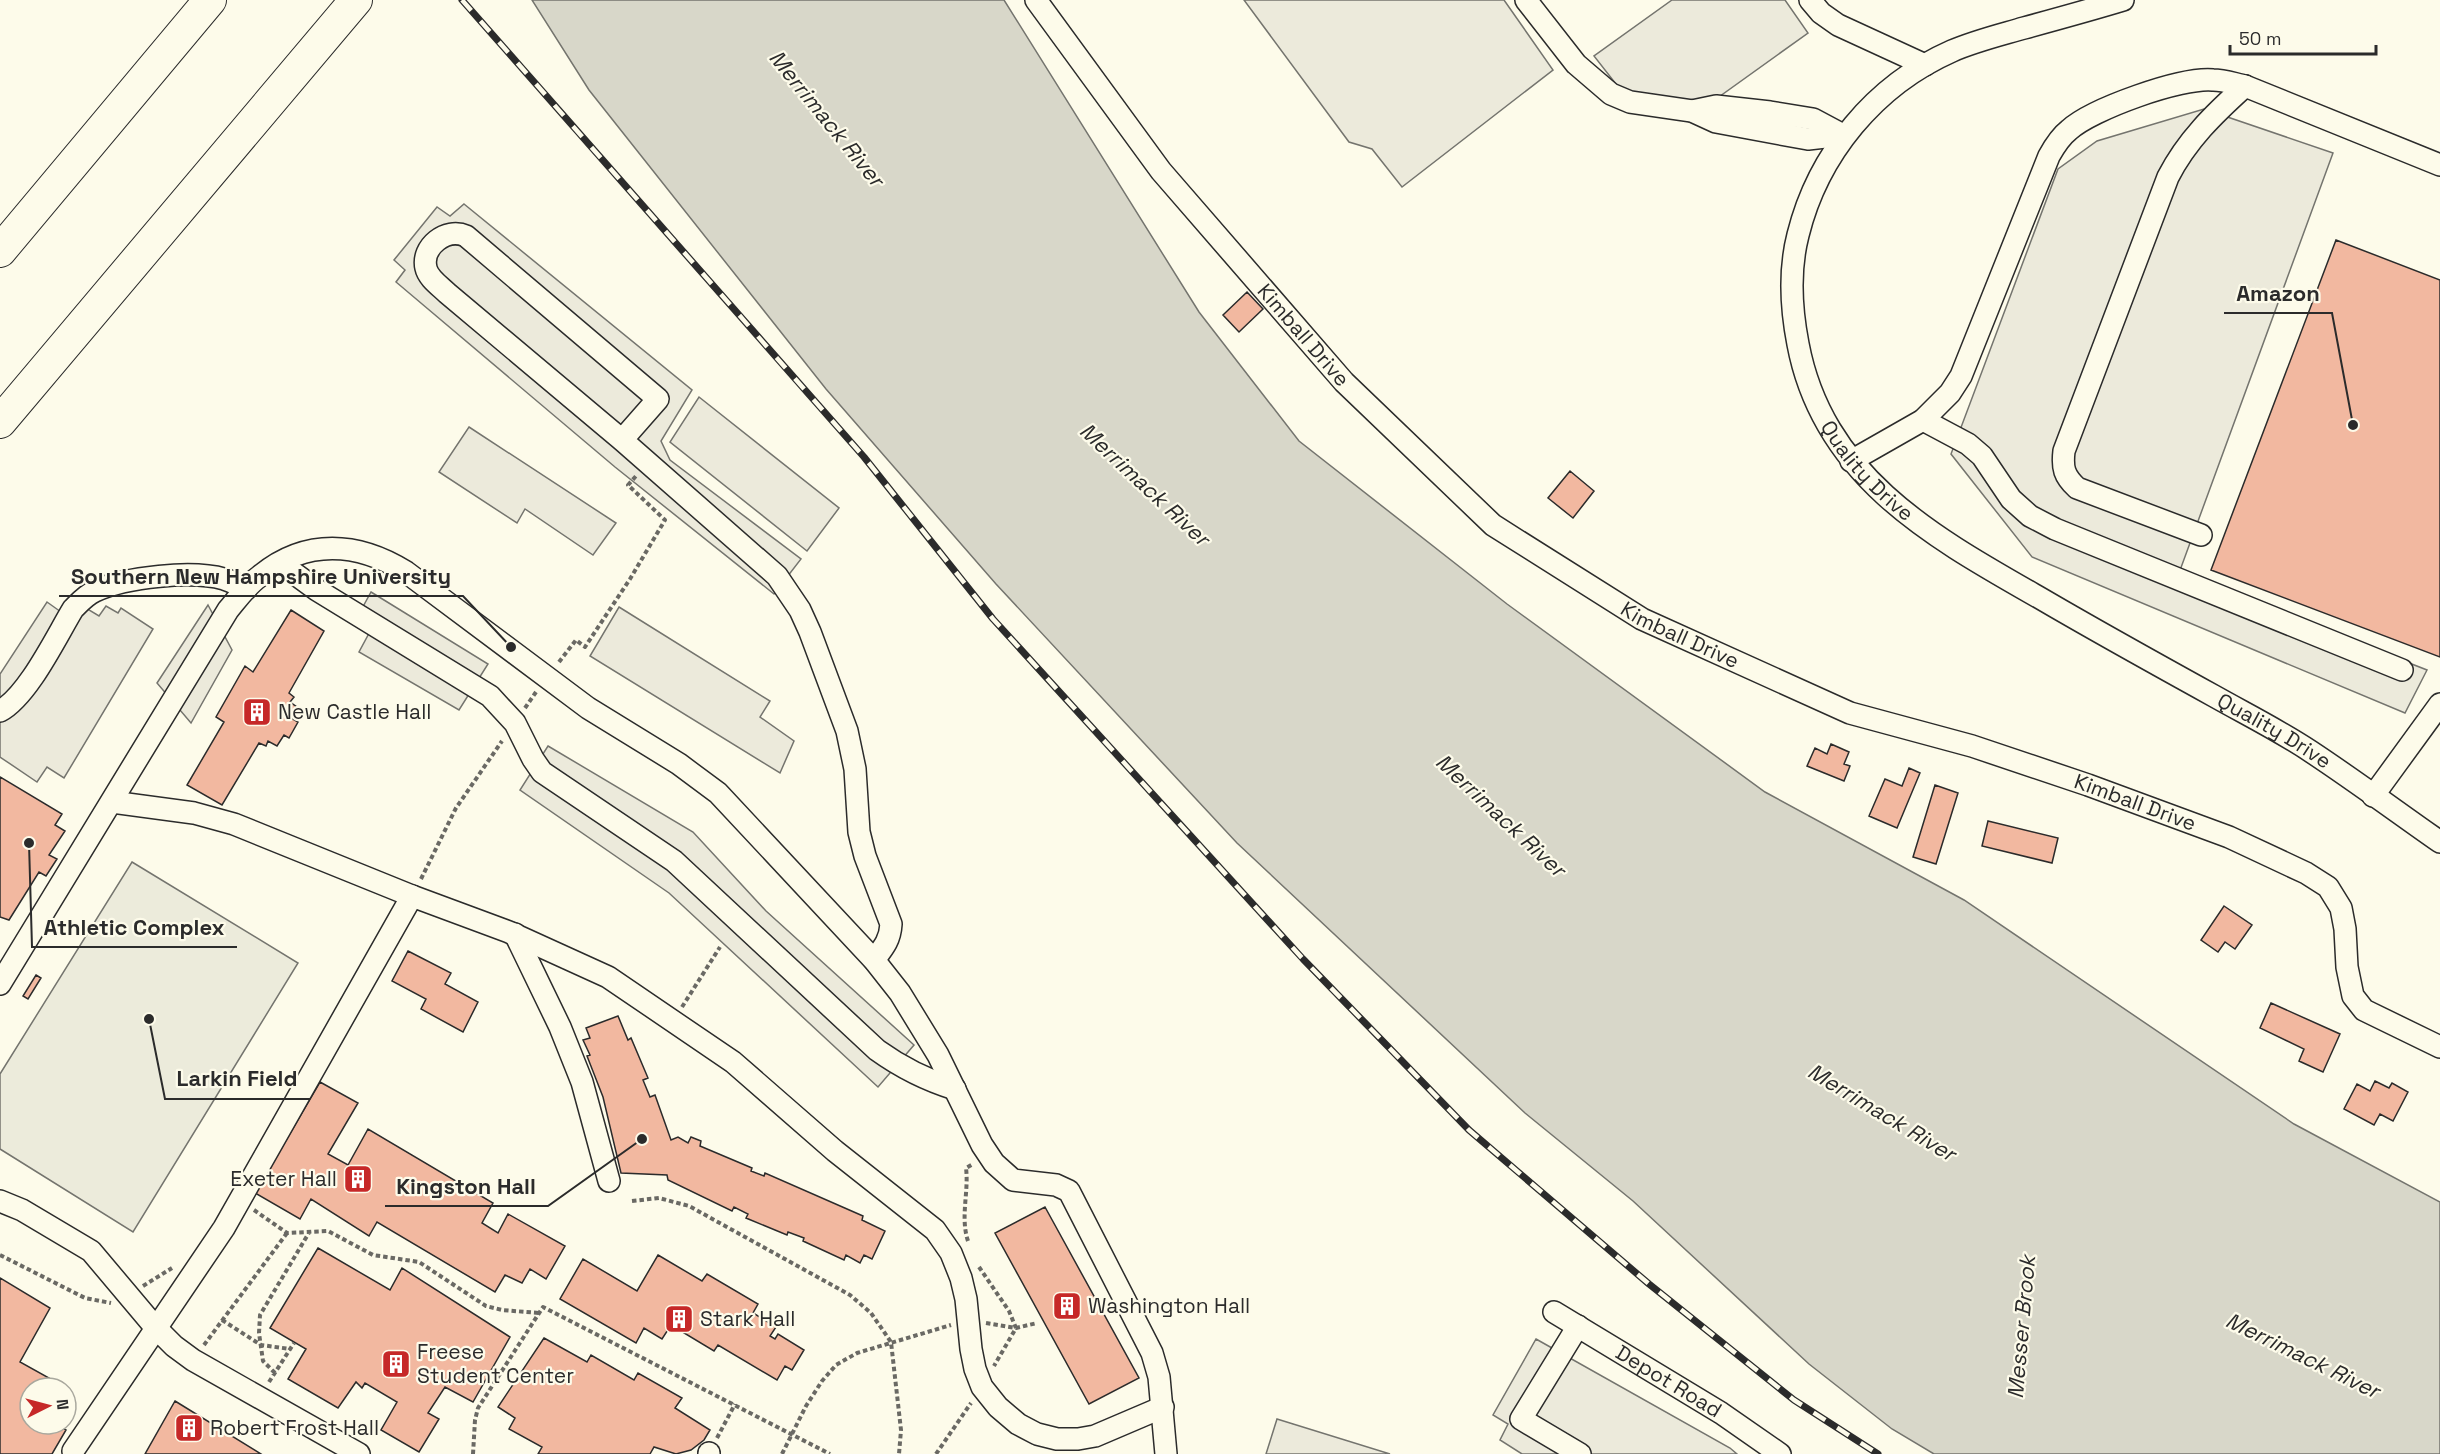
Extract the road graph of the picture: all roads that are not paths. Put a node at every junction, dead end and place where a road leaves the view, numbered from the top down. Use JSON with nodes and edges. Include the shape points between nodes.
{"nodes":[{"id":1,"x":210,"y":0,"type":"edge"},
{"id":2,"x":356,"y":0,"type":"edge"},
{"id":3,"x":1036,"y":0,"type":"edge"},
{"id":4,"x":1526,"y":0,"type":"edge"},
{"id":5,"x":1810,"y":0,"type":"edge"},
{"id":6,"x":2123,"y":0,"type":"edge"},
{"id":7,"x":1925,"y":64,"type":"junction"},
{"id":8,"x":2245,"y":86,"type":"junction"},
{"id":9,"x":1843,"y":135,"type":"junction"},
{"id":10,"x":2440,"y":165,"type":"edge"},
{"id":11,"x":0,"y":251,"type":"edge"},
{"id":12,"x":1923,"y":420,"type":"junction"},
{"id":13,"x":0,"y":422,"type":"edge"},
{"id":14,"x":622,"y":440,"type":"junction"},
{"id":15,"x":1851,"y":461,"type":"junction"},
{"id":16,"x":2201,"y":535,"type":"dead end"},
{"id":17,"x":280,"y":563,"type":"junction"},
{"id":18,"x":246,"y":589,"type":"junction"},
{"id":19,"x":2402,"y":670,"type":"dead end"},
{"id":20,"x":2440,"y":704,"type":"edge"},
{"id":21,"x":0,"y":711,"type":"edge"},
{"id":22,"x":2373,"y":796,"type":"junction"},
{"id":23,"x":112,"y":802,"type":"junction"},
{"id":24,"x":2440,"y":842,"type":"edge"},
{"id":25,"x":412,"y":896,"type":"junction"},
{"id":26,"x":515,"y":934,"type":"junction"},
{"id":27,"x":874,"y":960,"type":"junction"},
{"id":28,"x":0,"y":984,"type":"edge"},
{"id":29,"x":2440,"y":1047,"type":"edge"},
{"id":30,"x":955,"y":1089,"type":"junction"},
{"id":31,"x":609,"y":1181,"type":"dead end"},
{"id":32,"x":0,"y":1201,"type":"edge"},
{"id":33,"x":1554,"y":1312,"type":"dead end"},
{"id":34,"x":1578,"y":1326,"type":"junction"},
{"id":35,"x":155,"y":1327,"type":"junction"},
{"id":36,"x":1163,"y":1407,"type":"junction"},
{"id":37,"x":331,"y":1447,"type":"edge"},
{"id":38,"x":73,"y":1451,"type":"dead end"},
{"id":39,"x":359,"y":1454,"type":"edge"},
{"id":40,"x":1166,"y":1454,"type":"edge"},
{"id":41,"x":1580,"y":1454,"type":"edge"},
{"id":42,"x":1780,"y":1454,"type":"edge"}],
"edges":[{"from":1,"to":11,"type":"highway"},
{"from":2,"to":13,"type":"highway"},
{"from":3,"to":29,"type":"street","name":"Kimball Drive","via":[[1161,171],[1344,382],[1493,525],[1642,619],[1850,713],[1972,746],[2088,785],[2229,837],[2306,873],[2328,887],[2341,908],[2353,996],[2364,1010]]},
{"from":4,"to":9,"type":"street","via":[[1576,64],[1611,94],[1630,102],[1692,111],[1716,106],[1813,119]]},
{"from":5,"to":7,"type":"street","via":[[1838,25]]},
{"from":6,"to":7,"type":"street","name":"Quality Drive","via":[[1984,40]]},
{"from":7,"to":9,"type":"street","name":"Quality Drive","via":[[1888,92]]},
{"from":8,"to":10,"type":"street"},
{"from":8,"to":12,"type":"street","via":[[2212,79],[2187,82],[2101,111],[2069,130],[2049,156],[1961,376]]},
{"from":8,"to":16,"type":"street","via":[[2189,141],[2168,177],[2064,451],[2062,466],[2067,479],[2078,488]]},
{"from":9,"to":15,"type":"street","name":"Quality Drive","via":[[1818,176],[1803,216],[1794,250],[1792,286],[1802,369],[1815,404]]},
{"from":12,"to":15,"type":"street"},
{"from":12,"to":19,"type":"street","via":[[1982,456],[2011,499],[2030,516]]},
{"from":14,"to":14,"type":"street","via":[[447,294],[427,272],[425,264],[435,243],[445,234],[466,236],[658,399]]},
{"from":14,"to":27,"type":"street","via":[[777,576],[800,610],[848,731],[859,832],[891,924],[887,944]]},
{"from":15,"to":22,"type":"street","name":"Quality Drive","via":[[1887,497],[1976,562],[2309,750]]},
{"from":17,"to":18,"type":"street"},
{"from":17,"to":27,"type":"street","via":[[308,551],[338,548],[374,555],[406,573],[588,708],[718,793]]},
{"from":17,"to":30,"type":"street","via":[[316,590],[490,696],[515,723],[542,772],[674,861],[877,1050],[904,1069]]},
{"from":18,"to":21,"type":"street","via":[[225,579],[201,576],[130,580],[94,592],[74,609],[23,690]]},
{"from":18,"to":23,"type":"street","via":[[228,610]]},
{"from":20,"to":22,"type":"street"},
{"from":22,"to":24,"type":"street","name":"Quality Drive"},
{"from":23,"to":25,"type":"street","via":[[194,813],[234,824]]},
{"from":23,"to":28,"type":"street"},
{"from":25,"to":26,"type":"street"},
{"from":25,"to":35,"type":"street","via":[[240,1199],[202,1262]]},
{"from":26,"to":31,"type":"street","via":[[582,1082]]},
{"from":26,"to":36,"type":"street","via":[[608,977],[733,1062],[835,1151],[935,1230],[951,1253],[961,1278],[975,1369],[982,1387],[1018,1424],[1037,1434],[1067,1439],[1095,1436]]},
{"from":27,"to":30,"type":"street","via":[[919,1023]]},
{"from":30,"to":36,"type":"street","via":[[989,1156],[1005,1175],[1069,1191],[1152,1353],[1160,1377]]},
{"from":32,"to":35,"type":"street","via":[[91,1251]]},
{"from":33,"to":34,"type":"street","name":"Depot Road"},
{"from":34,"to":41,"type":"street","via":[[1521,1419]]},
{"from":34,"to":42,"type":"street","name":"Depot Road"},
{"from":35,"to":37,"type":"street","via":[[193,1360]]},
{"from":35,"to":38,"type":"street"},
{"from":36,"to":40,"type":"street"},
{"from":37,"to":39,"type":"street"}]}
